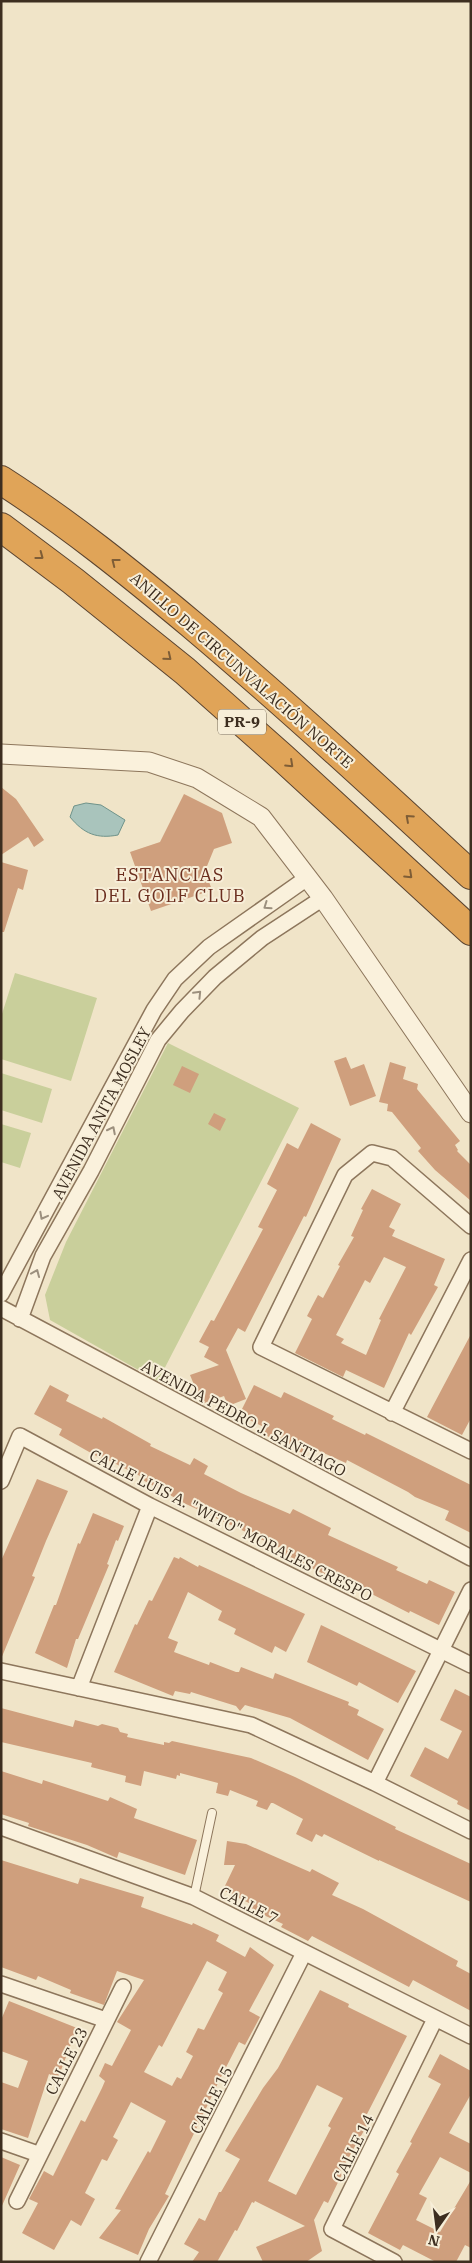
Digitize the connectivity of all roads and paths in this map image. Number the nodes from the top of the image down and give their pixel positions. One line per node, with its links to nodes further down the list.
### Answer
1 (1, 480): 4 (highway, ANILLO DE CIRCUNVALACIÓN NORTE / PR-9, one-way to 1)
2 (1, 527): 7 (highway, PR-9, one-way to 7)
3 (1, 754): 5 (street)
4 (471, 875)
5 (307, 878): 6 (street); 11 (street, AVENIDA ANITA MOSLEY, one-way to 11)
6 (323, 898): 8 (street); 13 (street, AVENIDA ANITA MOSLEY, one-way to 6)
7 (471, 931)
8 (471, 1113)
9 (471, 1226): 14 (street)
10 (471, 1260): 14 (street)
11 (1, 1294)
12 (1, 1308): 13 (street, AVENIDA PEDRO J. SANTIAGO)
13 (20, 1319): 18 (street, AVENIDA PEDRO J. SANTIAGO)
14 (392, 1413): 15 (street)
15 (471, 1451)
16 (1, 1482): 17 (street, CALLE LUIS A. "WITO" MORALES CRESPO)
17 (150, 1506): 20 (street, CALLE LUIS A. "WITO" MORALES CRESPO); 23 (street)
18 (471, 1558)
19 (471, 1590): 20 (street)
20 (441, 1650): 21 (street, CALLE LUIS A. "WITO" MORALES CRESPO); 24 (street)
21 (471, 1664)
22 (1, 1671): 23 (street)
23 (79, 1688): 24 (street)
24 (375, 1783): 27 (street)
25 (212, 1812): 28 (lane)
26 (1, 1827): 28 (street, CALLE 7)
27 (471, 1831)
28 (194, 1897): 29 (street, CALLE 7)
29 (304, 1953): 32 (street, CALLE 7); 38 (street, CALLE 15)
30 (1, 1984): 33 (street, CALLE 23)
31 (124, 1987): 33 (street)
32 (436, 2019): 34 (street, CALLE 7); 39 (street, CALLE 14)
33 (106, 2020): 36 (street, CALLE 23)
34 (471, 2036)
35 (1, 2141): 36 (street)
36 (38, 2154): 37 (street, CALLE 23)
37 (17, 2201)
38 (148, 2262)
39 (394, 2262)

